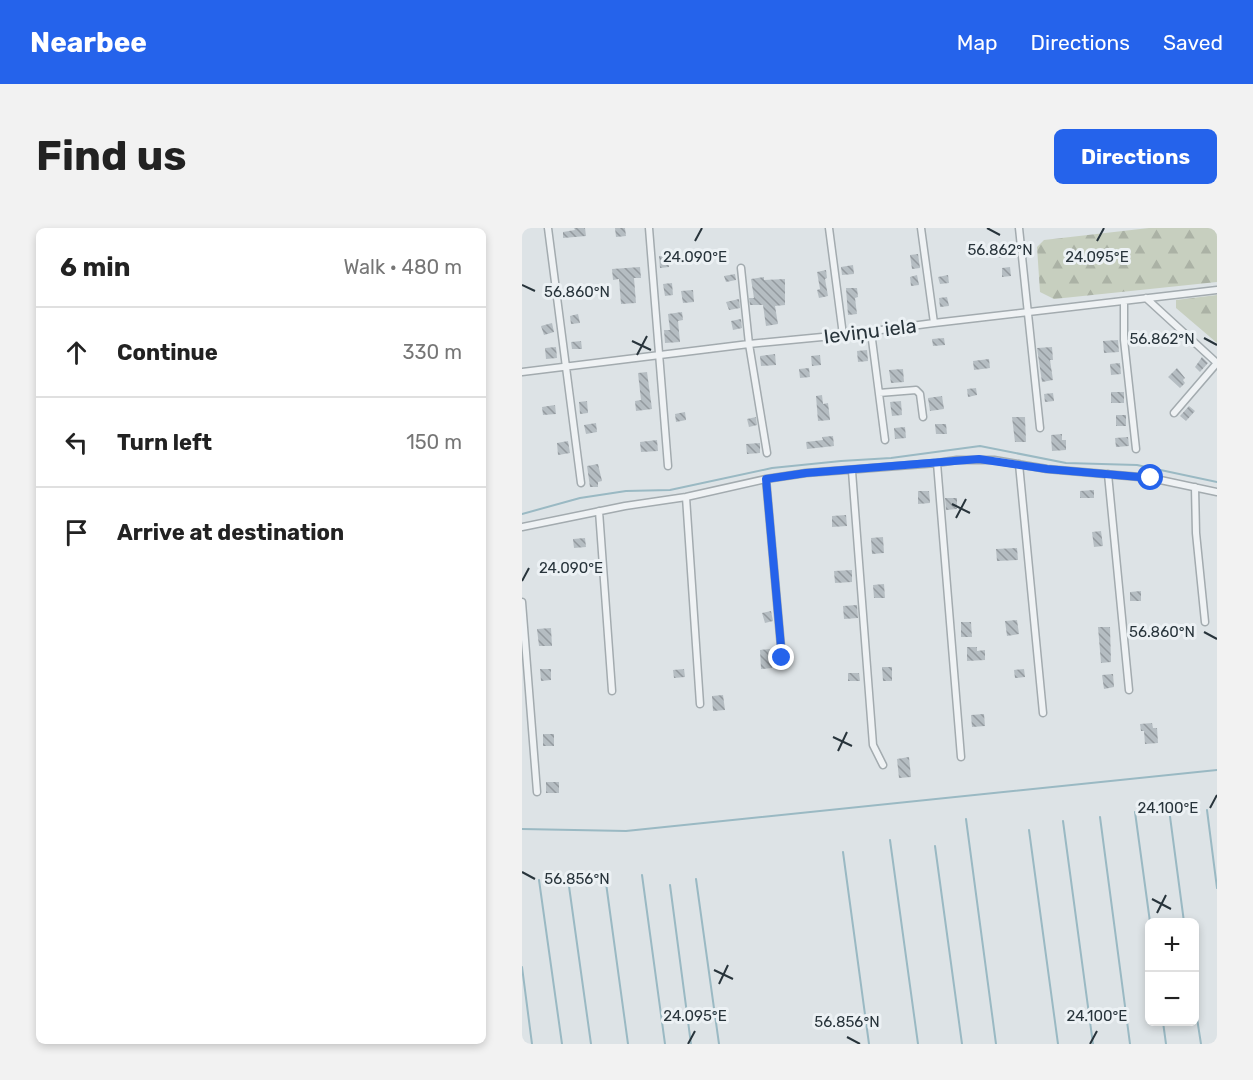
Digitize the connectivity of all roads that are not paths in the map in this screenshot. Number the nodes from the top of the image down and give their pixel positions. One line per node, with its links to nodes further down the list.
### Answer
1 (548, 228): 17 (street)
2 (649, 228): 15 (street)
3 (829, 228): 13 (street)
4 (921, 228): 11 (street)
5 (1018, 228): 10 (street)
6 (741, 267): 14 (street)
7 (1217, 290): 8 (street, Ieviņu iela)
8 (1146, 298): 9 (street, Ieviņu iela); 16 (street)
9 (1124, 301): 10 (street, Ieviņu iela); 24 (street)
10 (1028, 312): 11 (street, Ieviņu iela); 22 (street)
11 (934, 323): 12 (street, Ieviņu iela)
12 (871, 332): 13 (street, Ieviņu iela); 19 (street)
13 (843, 336): 14 (street, Ieviņu iela)
14 (749, 344): 15 (street, Ieviņu iela); 25 (street)
15 (658, 356): 17 (street, Ieviņu iela); 28 (street)
16 (1217, 363): 20 (street)
17 (566, 366): 18 (street, Ieviņu iela); 32 (street)
18 (522, 372)
19 (879, 393): 21 (street); 23 (street)
20 (1173, 413)
21 (923, 417)
22 (1040, 428)
23 (885, 440)
24 (1136, 450)
25 (767, 453)
26 (938, 463): 27 (street); 29 (street); 45 (street)
27 (1019, 464): 30 (street); 44 (street)
28 (668, 466)
29 (852, 471): 31 (street); 46 (street)
30 (1108, 474): 33 (street); 41 (street)
31 (766, 479): 35 (street); 40 (street)
32 (581, 483)
33 (1195, 487): 34 (street); 39 (street)
34 (1217, 492)
35 (686, 497): 36 (street); 43 (street)
36 (599, 511): 37 (street); 42 (street)
37 (522, 526)
38 (522, 602): 47 (street)
39 (1205, 622)
40 (782, 658)
41 (1129, 690)
42 (612, 691)
43 (700, 704)
44 (1043, 713)
45 (961, 757)
46 (884, 765)
47 (537, 792)

